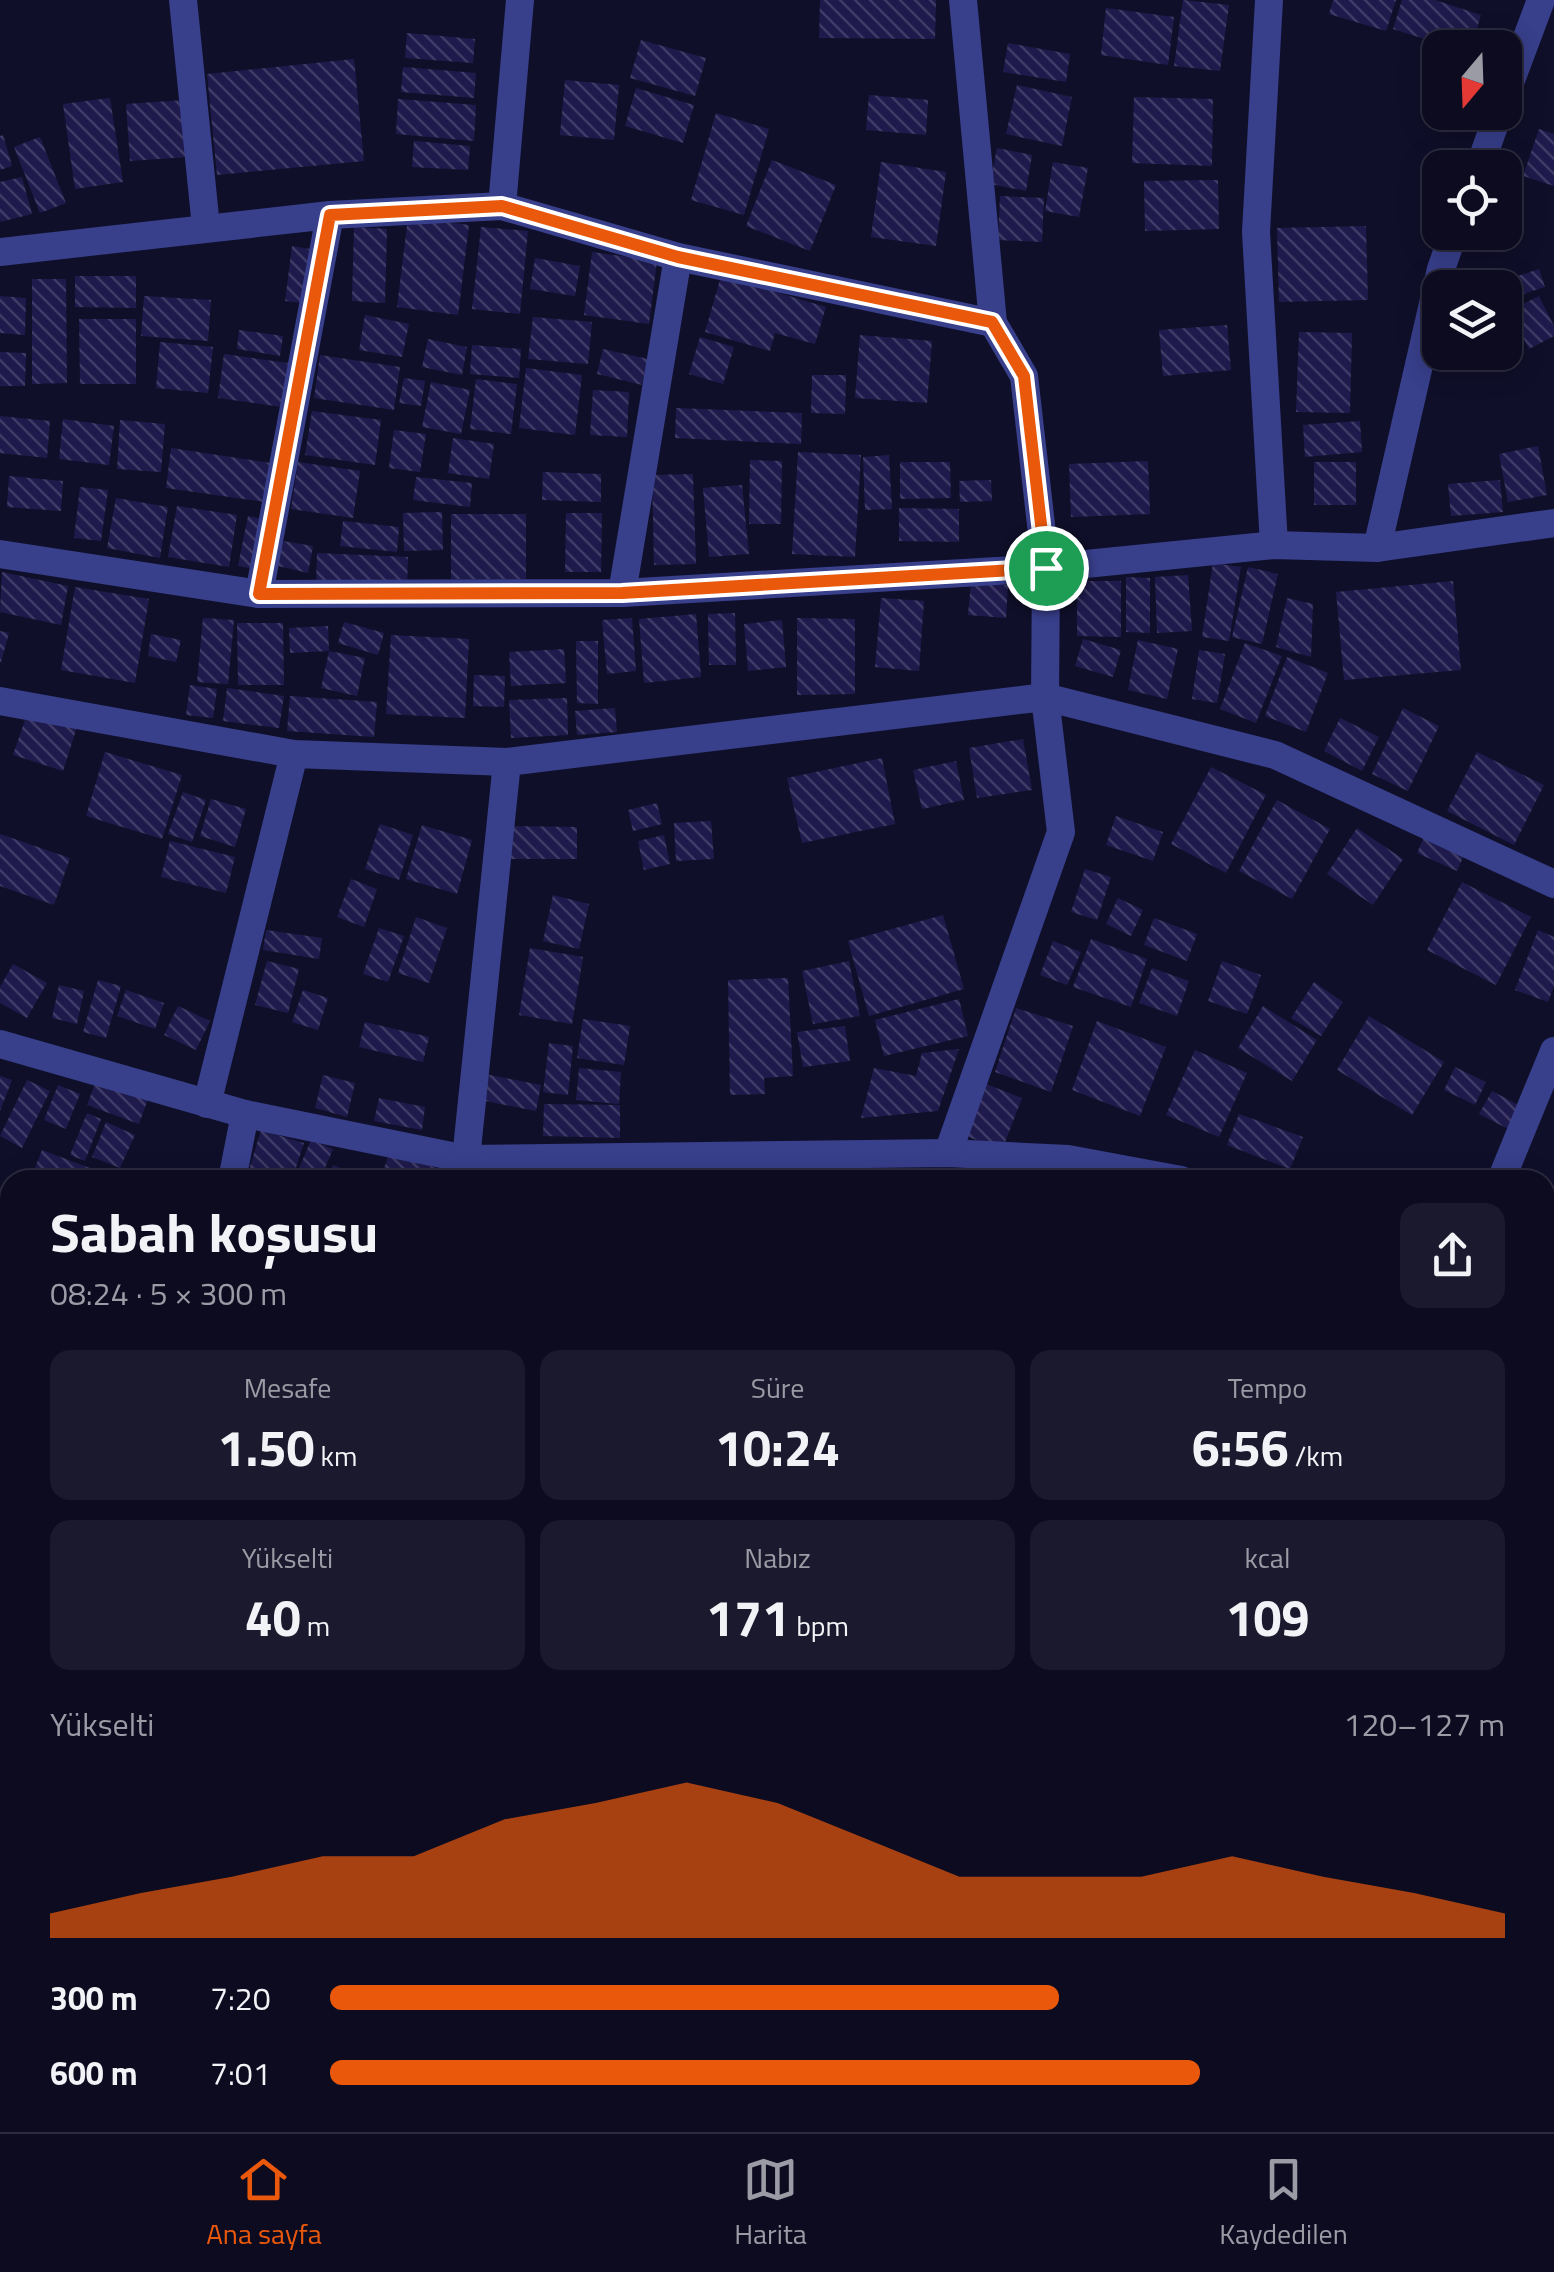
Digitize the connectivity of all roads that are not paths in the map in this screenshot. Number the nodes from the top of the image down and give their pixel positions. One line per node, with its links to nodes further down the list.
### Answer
1 (183, 0): 9 (street)
2 (520, 0): 7 (street)
3 (963, 0): 13 (street)
4 (1269, 0): 15 (street)
5 (1541, 0): 6 (street)
6 (1522, 51)
7 (502, 206): 8 (street); 12 (street)
8 (330, 215): 9 (street); 20 (street)
9 (206, 227): 11 (street)
10 (1448, 250): 16 (street)
11 (0, 252)
12 (678, 257): 13 (street); 19 (street)
13 (992, 322): 18 (street)
14 (1554, 523): 16 (street)
15 (1274, 545): 16 (street); 18 (street)
16 (1377, 548)
17 (0, 554): 20 (street)
18 (1046, 568): 19 (street); 21 (street)
19 (622, 593): 20 (street)
20 (259, 594)
21 (1045, 697): 24 (street); 25 (street); 30 (street)
22 (0, 701): 23 (street)
23 (294, 754): 24 (street); 28 (street)
24 (506, 762): 31 (street)
25 (1554, 884)
26 (0, 1044): 28 (street)
27 (1554, 1051): 34 (street)
28 (207, 1104): 29 (street)
29 (246, 1114): 31 (street); 32 (street)
30 (948, 1153): 31 (street); 33 (street)
31 (466, 1158)
32 (234, 1170)
33 (1066, 1170)
34 (1505, 1170)

